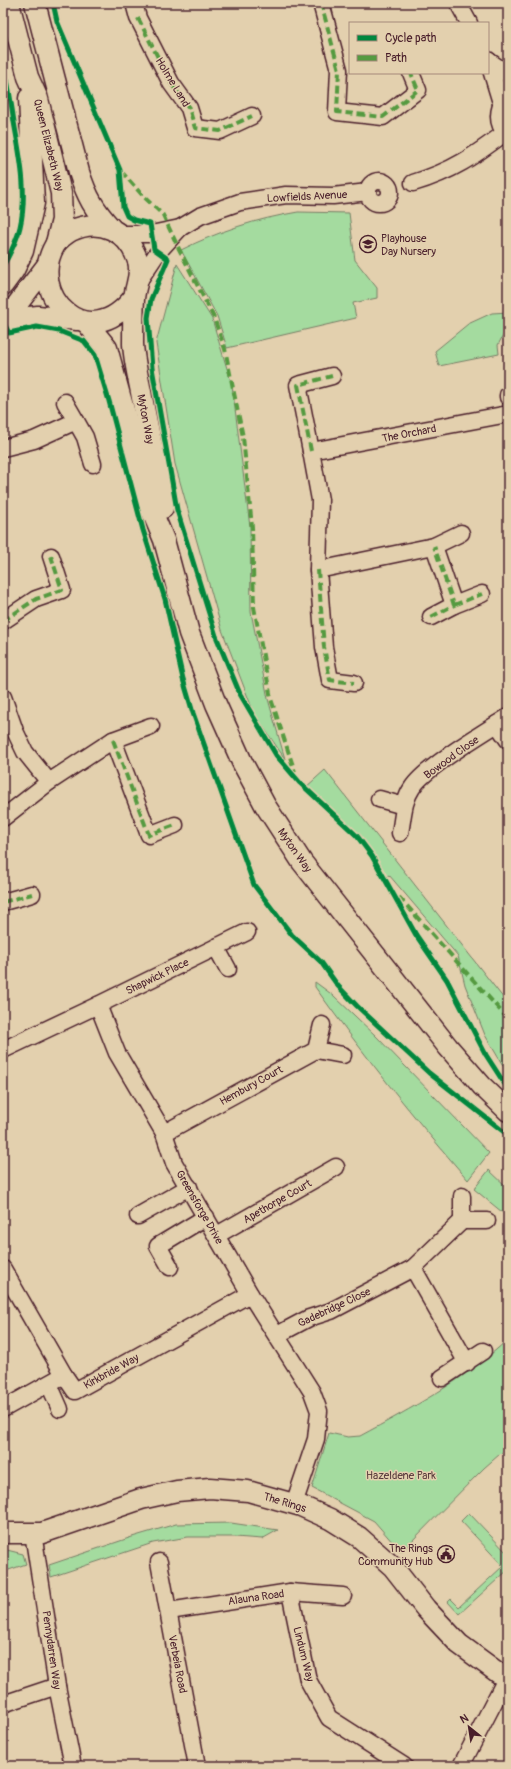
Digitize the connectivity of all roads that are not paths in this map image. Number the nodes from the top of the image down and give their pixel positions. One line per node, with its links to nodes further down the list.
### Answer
1 (9, 3): 11 (street, Queen Elizabeth Way)
2 (35, 3): 18 (street, Queen Elizabeth Way)
3 (134, 3): 13 (street, Holme Land)
4 (321, 3): 9 (street)
5 (458, 3): 6 (street)
6 (468, 22)
7 (489, 61): 10 (street)
8 (489, 62): 12 (street)
9 (411, 74)
10 (508, 74)
11 (28, 76): 19 (street, Queen Elizabeth Way); 21 (street)
12 (505, 101): 14 (street)
13 (252, 116)
14 (507, 133): 15 (street)
15 (413, 183)
16 (368, 192): 17 (street, Lowfields Avenue)
17 (180, 228): 18 (street, Lowfields Avenue); 22 (street, Lowfields Avenue)
18 (116, 231): 19 (street); 22 (street)
19 (56, 243): 20 (street)
20 (48, 264): 23 (street); 24 (street)
21 (3, 285)
22 (137, 288): 24 (street); 33 (street, Myton Way)
23 (4, 320): 24 (street)
24 (82, 321): 33 (street, Myton Way)
25 (332, 376): 30 (street)
26 (65, 402): 28 (street)
27 (508, 414): 30 (street, The Orchard)
28 (76, 421): 29 (street); 31 (street)
29 (3, 448)
30 (310, 452): 36 (street)
31 (93, 464)
32 (461, 533): 34 (street)
33 (164, 540): 63 (street, Myton Way)
34 (434, 546): 36 (street); 38 (street)
35 (51, 556): 40 (street)
36 (318, 570): 41 (street)
37 (482, 594): 38 (street)
38 (454, 605): 39 (street)
39 (431, 617)
40 (3, 621)
41 (354, 683)
42 (3, 697): 47 (street)
43 (503, 720): 46 (street); 49 (street, Bowood Close)
44 (151, 726): 45 (street)
45 (113, 740): 47 (street); 51 (street)
46 (508, 740)
47 (49, 782): 50 (street)
48 (379, 799): 49 (street)
49 (404, 806): 52 (street, Bowood Close)
50 (3, 818)
51 (175, 825)
52 (400, 832)
53 (32, 894): 54 (street)
54 (3, 902)
55 (247, 932): 56 (street, Shapwick Place)
56 (216, 947): 57 (street); 58 (street, Shapwick Place)
57 (228, 969)
58 (98, 1005): 60 (street); 64 (street, Greensforge Drive)
59 (322, 1025): 61 (street)
60 (3, 1050)
61 (316, 1050): 62 (street); 64 (street, Hembury Court)
62 (343, 1055)
63 (508, 1111)
64 (164, 1133): 66 (street, Greensforge Drive)
65 (336, 1167): 72 (street, Apethorpe Court)
66 (189, 1187): 68 (street); 69 (street, Greensforge Drive)
67 (462, 1196): 70 (street)
68 (138, 1216)
69 (206, 1217): 72 (street, Greensforge Drive); 73 (street)
70 (462, 1221): 71 (street); 74 (street, Gadebridge Close)
71 (487, 1221)
72 (217, 1235): 76 (street, Greensforge Drive)
73 (170, 1267)
74 (413, 1268): 77 (street, Gadebridge Close); 79 (street)
75 (3, 1269): 80 (street, Kirkbride Way)
76 (250, 1294): 77 (street, Greensforge Drive); 80 (street, Kirkbride Way)
77 (277, 1335): 85 (street, Greensforge Drive)
78 (483, 1351): 79 (street)
79 (466, 1362): 81 (street)
80 (64, 1375): 82 (street)
81 (442, 1378)
82 (49, 1384): 83 (street); 84 (street)
83 (60, 1409)
84 (3, 1410)
85 (294, 1504): 87 (street, The Rings); 92 (street, The Rings)
86 (3, 1533): 87 (street, The Rings)
87 (33, 1533): 93 (street, Pennydarren Way)
88 (159, 1562): 91 (street, Verbeia Road)
89 (290, 1592): 90 (street, Alauna Road); 91 (street, Alauna Road); 97 (street, Lindum Way)
90 (343, 1596)
91 (169, 1611): 96 (street, Verbeia Road)
92 (507, 1680): 98 (street)
93 (57, 1686): 94 (street); 95 (street, Pennydarren Way)
94 (3, 1704)
95 (73, 1766)
96 (198, 1766)
97 (404, 1766)
98 (461, 1766)

